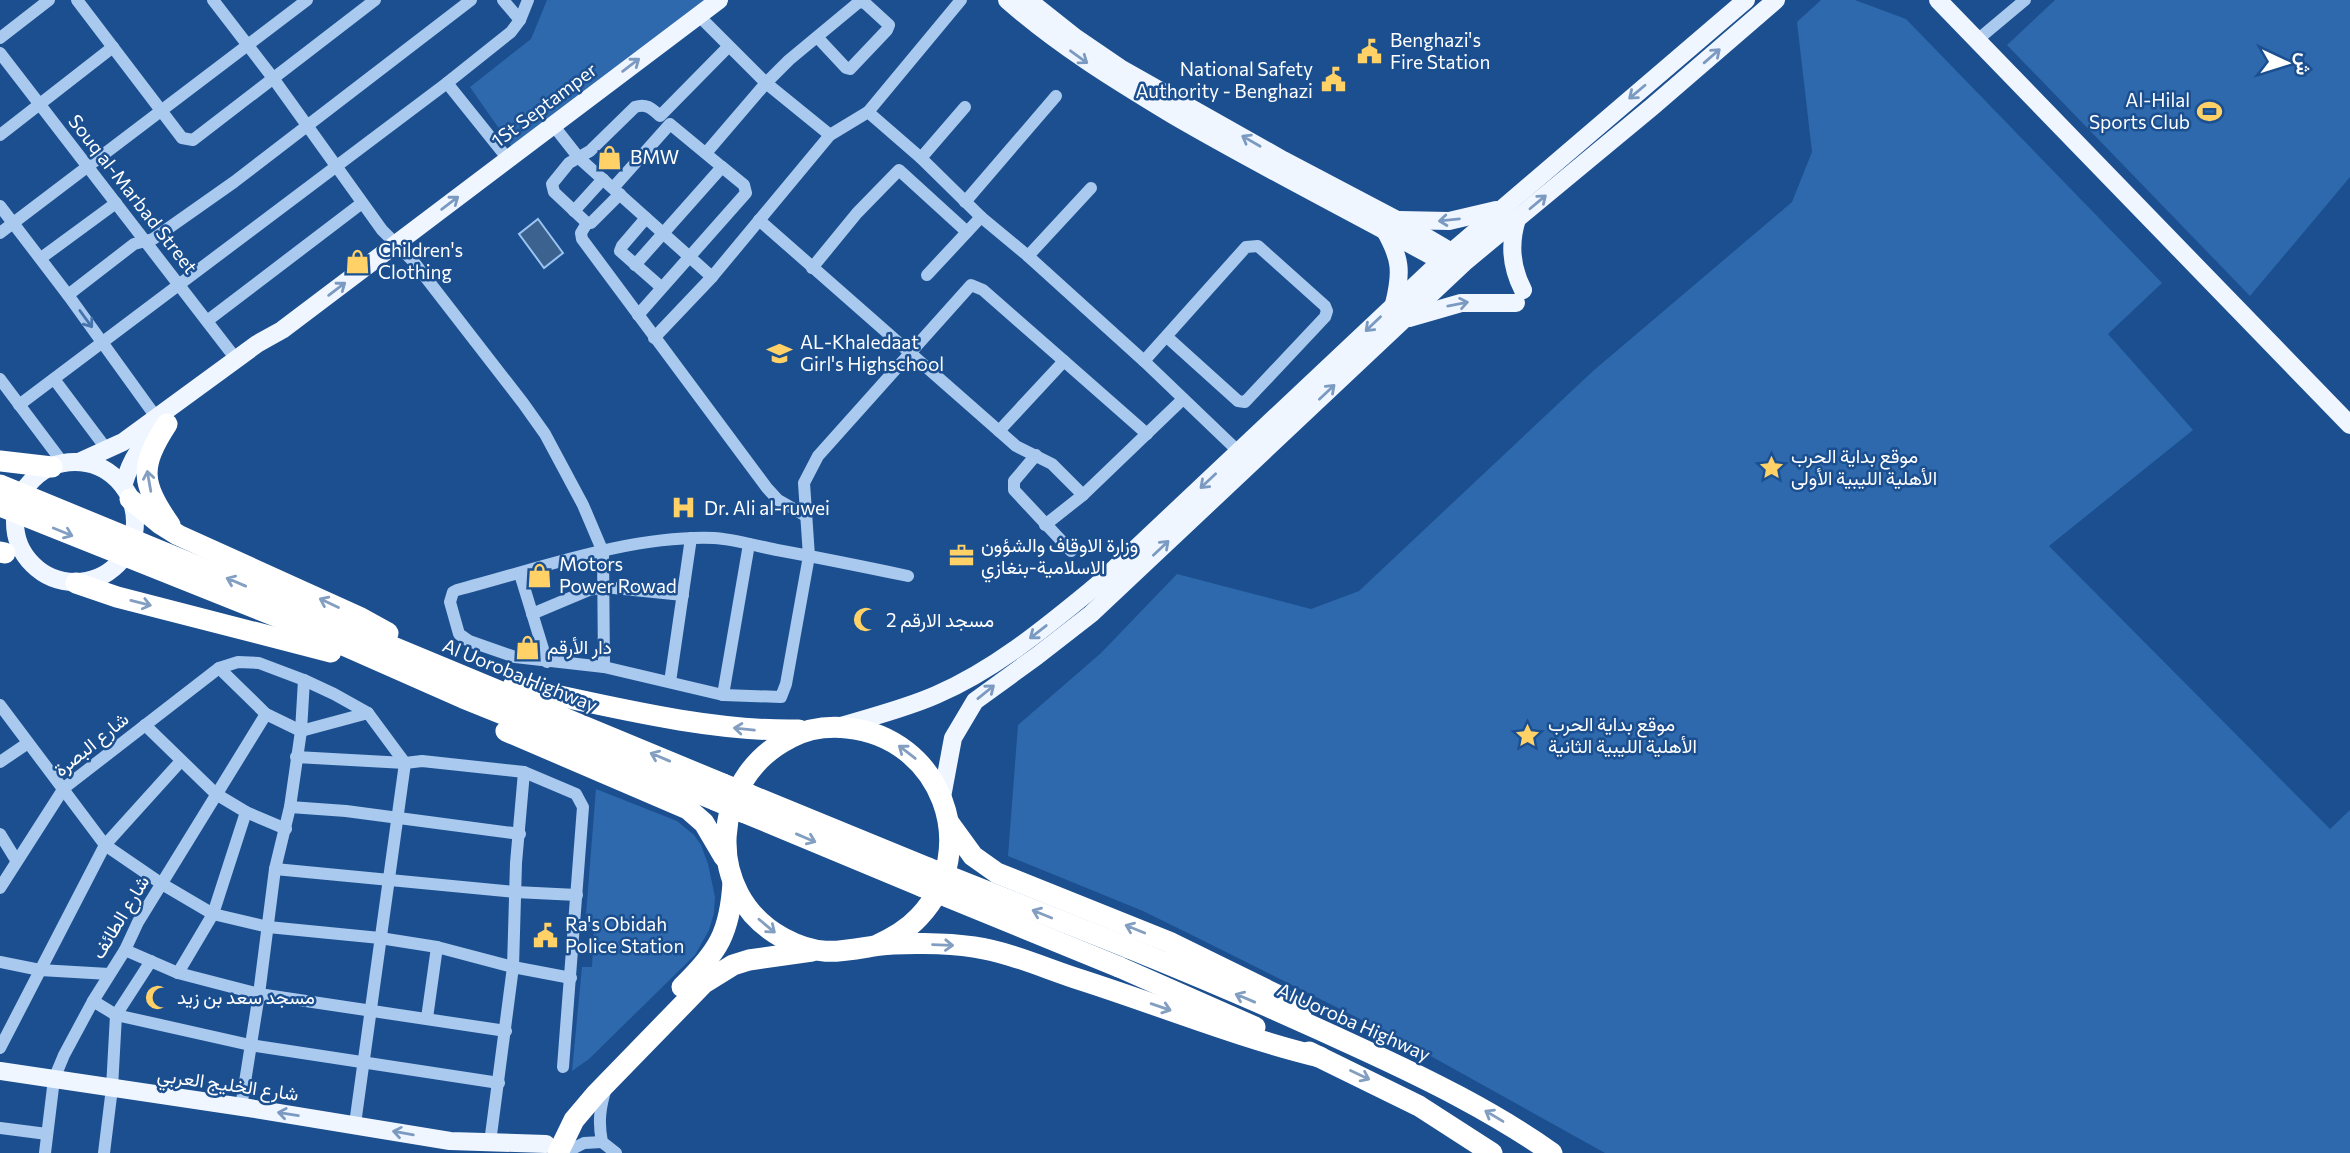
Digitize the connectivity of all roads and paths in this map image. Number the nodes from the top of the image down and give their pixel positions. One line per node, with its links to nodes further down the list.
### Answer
1 (50, 0): 19 (street)
2 (77, 0): 23 (street)
3 (213, 0): 22 (street)
4 (307, 0): 22 (street)
5 (375, 0): 26 (street)
6 (471, 0): 35 (street)
7 (503, 0): 18 (street)
8 (528, 0): 18 (street)
9 (719, 0): 17 (main road, 1St Septamper)
10 (961, 0): 33 (street)
11 (1007, 0): 61 (main road, one-way to 61)
12 (1028, 0): 61 (main road, one-way to 12)
13 (1745, 0): 53 (main road, one-way to 53)
14 (1776, 0): 57 (main road, one-way to 14)
15 (1938, 0): 21 (main road)
16 (2025, 0): 21 (street)
17 (698, 15): 24 (street); 36 (main road, 1St Septamper, one-way to 17)
18 (520, 20): 28 (street)
19 (0, 38)
20 (818, 38): 20 (street); 27 (street)
21 (1976, 41): 95 (main road)
22 (248, 45): 26 (street); 32 (street)
23 (113, 47): 30 (street); 32 (street)
24 (728, 47): 27 (street); 34 (street)
25 (0, 53): 30 (street, Souq al-Marbad Street)
26 (273, 78): 32 (street); 35 (street)
27 (766, 82): 38 (street); 39 (street)
28 (447, 83): 42 (street); 44 (street)
29 (1056, 96): 49 (street)
30 (40, 104): 37 (street); 43 (street, Souq al-Marbad Street)
31 (965, 107): 41 (street)
32 (161, 111): 43 (street)
33 (868, 112): 38 (street); 41 (street)
34 (665, 120): 39 (street); 40 (street); 48 (street)
35 (306, 125): 44 (street); 65 (street)
36 (553, 125): 40 (street); 42 (main road, 1St Septamper)
37 (0, 135)
38 (830, 135): 58 (street)
39 (706, 153): 45 (street)
40 (579, 158): 46 (street); 54 (street)
41 (921, 158): 49 (street)
42 (508, 159): 66 (main road, 1St Septamper, one-way to 42)
43 (87, 165): 50 (street, Souq al-Marbad Street); 59 (street)
44 (335, 166): 51 (street); 75 (street)
45 (722, 167): 64 (street); 67 (street)
46 (603, 179): 48 (street); 54 (street)
47 (1091, 188): 68 (street)
48 (617, 191): 56 (street); 60 (street)
49 (965, 202): 55 (street)
50 (116, 203): 65 (street, Souq al-Marbad Street); 69 (street)
51 (362, 203): 66 (street); 81 (street)
52 (0, 206): 59 (street)
53 (1499, 209): 61 (main road, one-way to 61); 70 (main road)
54 (574, 211): 60 (street)
55 (981, 217): 62 (street); 68 (street)
56 (646, 218): 64 (street); 71 (street)
57 (1517, 219): 70 (main road); 80 (main road, one-way to 57)
58 (758, 220): 72 (street); 74 (street)
59 (14, 223): 63 (street); 69 (street)
60 (587, 223): 79 (street)
61 (1391, 225): 70 (main road); 78 (main road)
62 (967, 232): 72 (street); 73 (street)
63 (0, 233)
64 (663, 233): 67 (street); 71 (street)
65 (146, 242): 75 (street, Souq al-Marbad Street); 77 (street)
66 (396, 244): 82 (main road, 1St Septamper, one-way to 66); 113 (street)
67 (689, 255): 74 (street); 76 (street)
68 (1028, 256): 89 (street)
69 (41, 258): 77 (street)
70 (1454, 261): 78 (main road); 80 (main road)
71 (635, 265): 76 (street)
72 (812, 268): 86 (street)
73 (927, 275)
74 (712, 277): 84 (street)
75 (179, 285): 81 (street, Souq al-Marbad Street); 85 (street)
76 (661, 287): 79 (street)
77 (68, 295): 85 (street, one-way to 85)
78 (1394, 304): 99 (main road, one-way to 99)
79 (638, 315): 84 (street)
80 (1403, 320): 148 (main road, one-way to 80)
81 (207, 321): 87 (street, Souq al-Marbad Street)
82 (282, 330): 87 (main road); 94 (main road)
83 (1167, 337): 83 (street); 89 (street)
84 (654, 338): 107 (street)
85 (103, 342): 91 (street); 94 (street)
86 (909, 354): 88 (street); 96 (street); 107 (street)
87 (236, 359): 94 (main road)
88 (1064, 361): 96 (street); 97 (street)
89 (1144, 361): 92 (street)
90 (0, 379): 93 (street)
91 (54, 379): 93 (street); 98 (street)
92 (1183, 399): 97 (street); 99 (street)
93 (19, 405): 102 (street)
94 (162, 421): 98 (main road); 104 (main road); 109 (highway, one-way to 94)
95 (2350, 425)
96 (999, 431): 100 (street)
97 (1147, 434): 105 (street)
98 (108, 451): 102 (main road)
99 (1240, 452): 136 (main road, one-way to 136)
100 (1036, 455): 105 (street); 108 (street)
101 (0, 461): 102 (highway)
102 (65, 464): 104 (main road); 114 (main road)
103 (0, 485): 122 (highway, one-way to 103, bridge)
104 (126, 492): 109 (highway); 118 (main road)
105 (1083, 495): 108 (street)
106 (0, 506): 122 (highway, one-way to 122, bridge)
107 (806, 516): 115 (street)
108 (1045, 525): 112 (street)
109 (178, 535): 126 (highway, one-way to 109)
110 (691, 538): 111 (street); 113 (street); 120 (street)
111 (749, 544): 115 (street); 130 (street)
112 (1071, 551)
113 (603, 552): 116 (street); 119 (street)
114 (7, 554): 118 (main road)
115 (809, 556): 117 (street); 130 (street)
116 (520, 574): 121 (street); 123 (street)
117 (908, 576)
118 (76, 583): 126 (highway, one-way to 126)
119 (604, 587): 120 (street); 121 (street); 124 (street)
120 (683, 596): 129 (street)
121 (532, 614): 123 (street)
122 (296, 616): 126 (highway, Al Uoroba Highway)
123 (547, 662): 124 (street)
124 (604, 667): 129 (street)
125 (219, 668): 128 (street, شارع البصرة); 134 (street); 135 (street, شارع البصرة)
126 (424, 670): 127 (highway, Al Uoroba Highway); 131 (highway, Al Uoroba Highway)
127 (466, 676): 137 (highway, one-way to 127); 146 (highway, Al Uoroba Highway, one-way to 127)
128 (304, 680): 133 (street); 138 (street)
129 (670, 682): 130 (street)
130 (723, 695)
131 (463, 698): 146 (highway, Al Uoroba Highway); 159 (highway)
132 (0, 705): 139 (street)
133 (368, 713): 138 (street); 143 (street)
134 (266, 714): 138 (street); 147 (street, شارع الطائف)
135 (145, 725): 142 (street); 145 (street, شارع البصرة)
136 (838, 727): 137 (highway); 148 (highway, one-way to 136)
137 (812, 730): 159 (highway)
138 (301, 731): 140 (street)
139 (28, 743): 141 (street); 145 (street)
140 (296, 757): 143 (street); 149 (street)
141 (0, 762)
142 (180, 762): 147 (street); 156 (street)
143 (405, 764): 144 (street); 151 (street)
144 (524, 772): 155 (street); 164 (street)
145 (64, 788): 156 (street); 157 (street, شارع البصرة)
146 (719, 792): 172 (highway, bridge)
147 (216, 794): 150 (street); 161 (street, شارع الطائف)
148 (942, 797): 152 (highway)
149 (290, 807): 151 (street); 153 (street)
150 (246, 812): 153 (street); 165 (street)
151 (398, 818): 155 (street); 160 (street)
152 (948, 823): 168 (highway); 186 (highway, one-way to 152)
153 (286, 829): 158 (street)
154 (0, 834): 157 (street)
155 (520, 834): 163 (street)
156 (105, 845): 161 (street); 176 (street)
157 (16, 860): 162 (street, شارع البصرة)
158 (275, 869): 160 (street); 166 (street)
159 (731, 872): 171 (highway, one-way to 171); 204 (highway)
160 (389, 879): 163 (street); 167 (street)
161 (162, 884): 165 (street); 170 (street, شارع الطائف)
162 (0, 888)
163 (515, 892): 164 (street); 175 (street)
164 (577, 895): 179 (street)
165 (213, 914): 166 (street); 177 (street)
166 (268, 928): 167 (street); 180 (street)
167 (380, 938): 169 (street); 182 (street)
168 (875, 946): 171 (highway); 189 (highway, one-way to 189)
169 (437, 947): 175 (street); 184 (street)
170 (125, 950): 173 (street); 178 (street, شارع الطائف)
171 (818, 951): 194 (highway)
172 (1124, 958): 186 (highway, Al Uoroba Highway, one-way to 172); 189 (highway)
173 (151, 961): 177 (street); 183 (street)
174 (0, 962): 176 (street)
175 (513, 967): 179 (street); 185 (street)
176 (40, 970): 178 (street); 188 (street)
177 (178, 973): 180 (street)
178 (108, 974): 181 (street, شارع الطائف)
179 (571, 978): 191 (street)
180 (259, 994): 182 (street); 187 (street)
181 (93, 1001): 183 (street); 193 (street, شارع الطائف)
182 (372, 1010): 184 (street); 190 (street)
183 (116, 1015): 187 (street); 196 (street)
184 (427, 1018): 185 (street)
185 (506, 1031): 195 (street)
186 (1324, 1031): 210 (highway, Al Uoroba Highway, one-way to 186)
187 (250, 1045): 190 (street); 197 (street)
188 (0, 1048)
189 (1320, 1057): 209 (highway, one-way to 209)
190 (363, 1064): 195 (street); 198 (street)
191 (563, 1067)
192 (0, 1071): 193 (main road, شارع الخليج العربي)
193 (54, 1079): 196 (main road, شارع الخليج العربي); 200 (street, شارع الطائف)
194 (609, 1079): 203 (street); 204 (highway)
195 (499, 1083): 201 (street)
196 (112, 1088): 197 (main road, شارع الخليج العربي); 206 (street)
197 (241, 1107): 198 (main road, شارع الخليج العربي, one-way to 197)
198 (355, 1125): 202 (main road, شارع الخليج العربي, one-way to 198)
199 (0, 1128): 200 (street)
200 (47, 1134): 205 (street, شارع الطائف)
201 (491, 1135)
202 (450, 1141): 204 (main road, شارع الخليج العربي); 207 (main road, شارع الخليج العربي)
203 (602, 1142): 204 (street); 208 (street)
204 (553, 1151)
205 (45, 1153)
206 (104, 1153)
207 (472, 1153)
208 (616, 1153)
209 (1492, 1153)
210 (1552, 1153)

